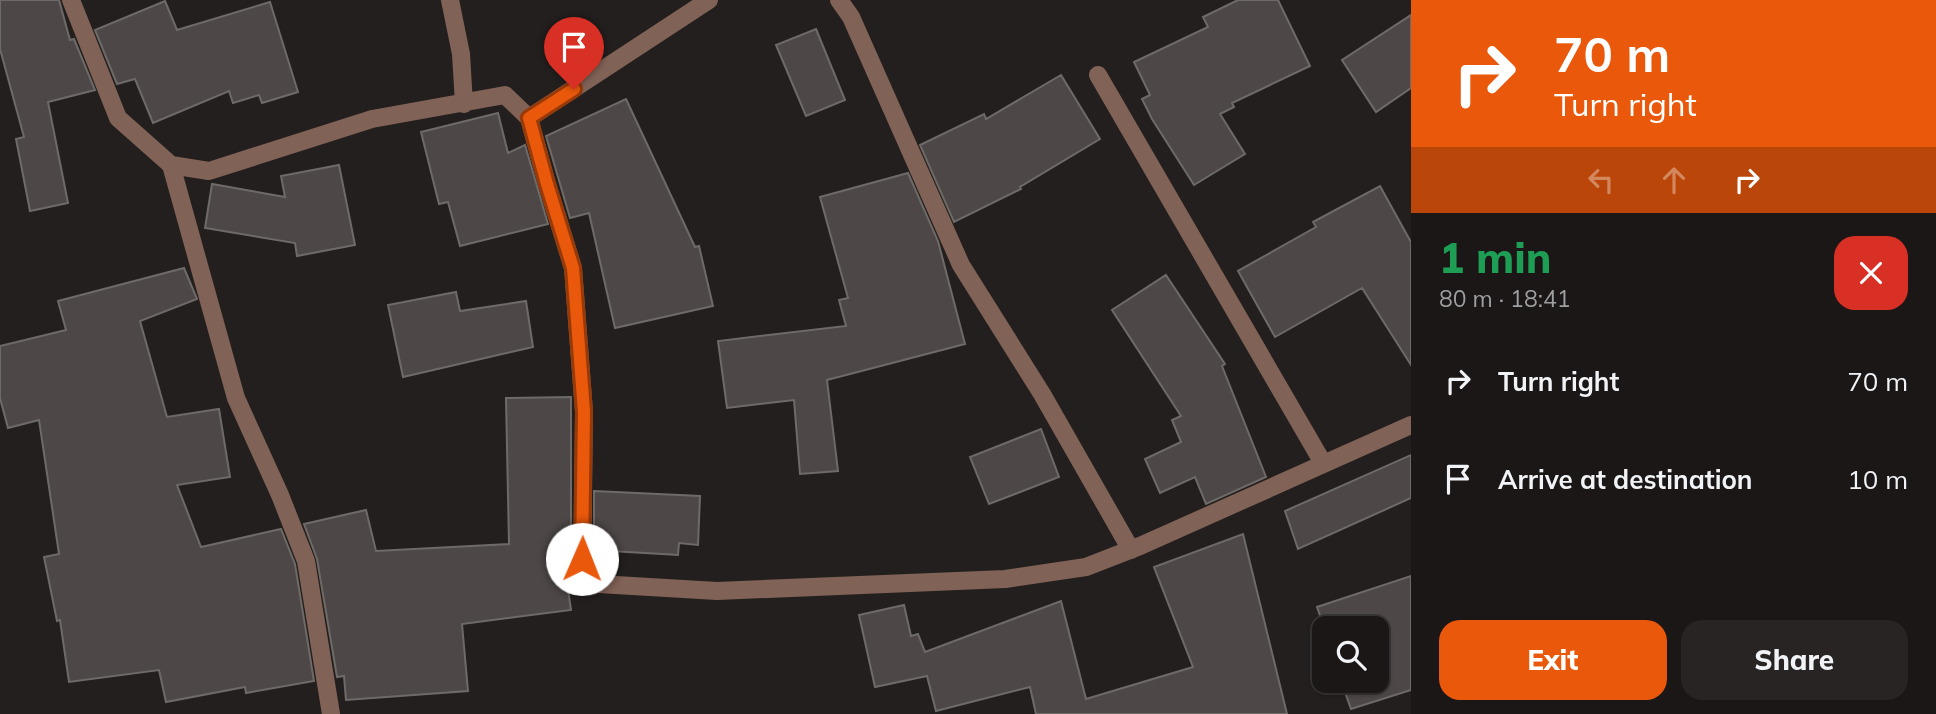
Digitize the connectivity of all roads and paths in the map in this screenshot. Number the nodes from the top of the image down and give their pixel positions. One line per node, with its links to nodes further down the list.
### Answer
1 (71, 0): 8 (street)
2 (450, 0): 6 (street)
3 (709, 0): 7 (street)
4 (839, 0): 11 (street)
5 (1098, 75): 10 (street)
6 (464, 104): 7 (street); 8 (street)
7 (529, 118): 11 (street)
8 (171, 165): 12 (street)
9 (1411, 425): 10 (street)
10 (1323, 463): 11 (street)
11 (1131, 550)
12 (331, 714)

